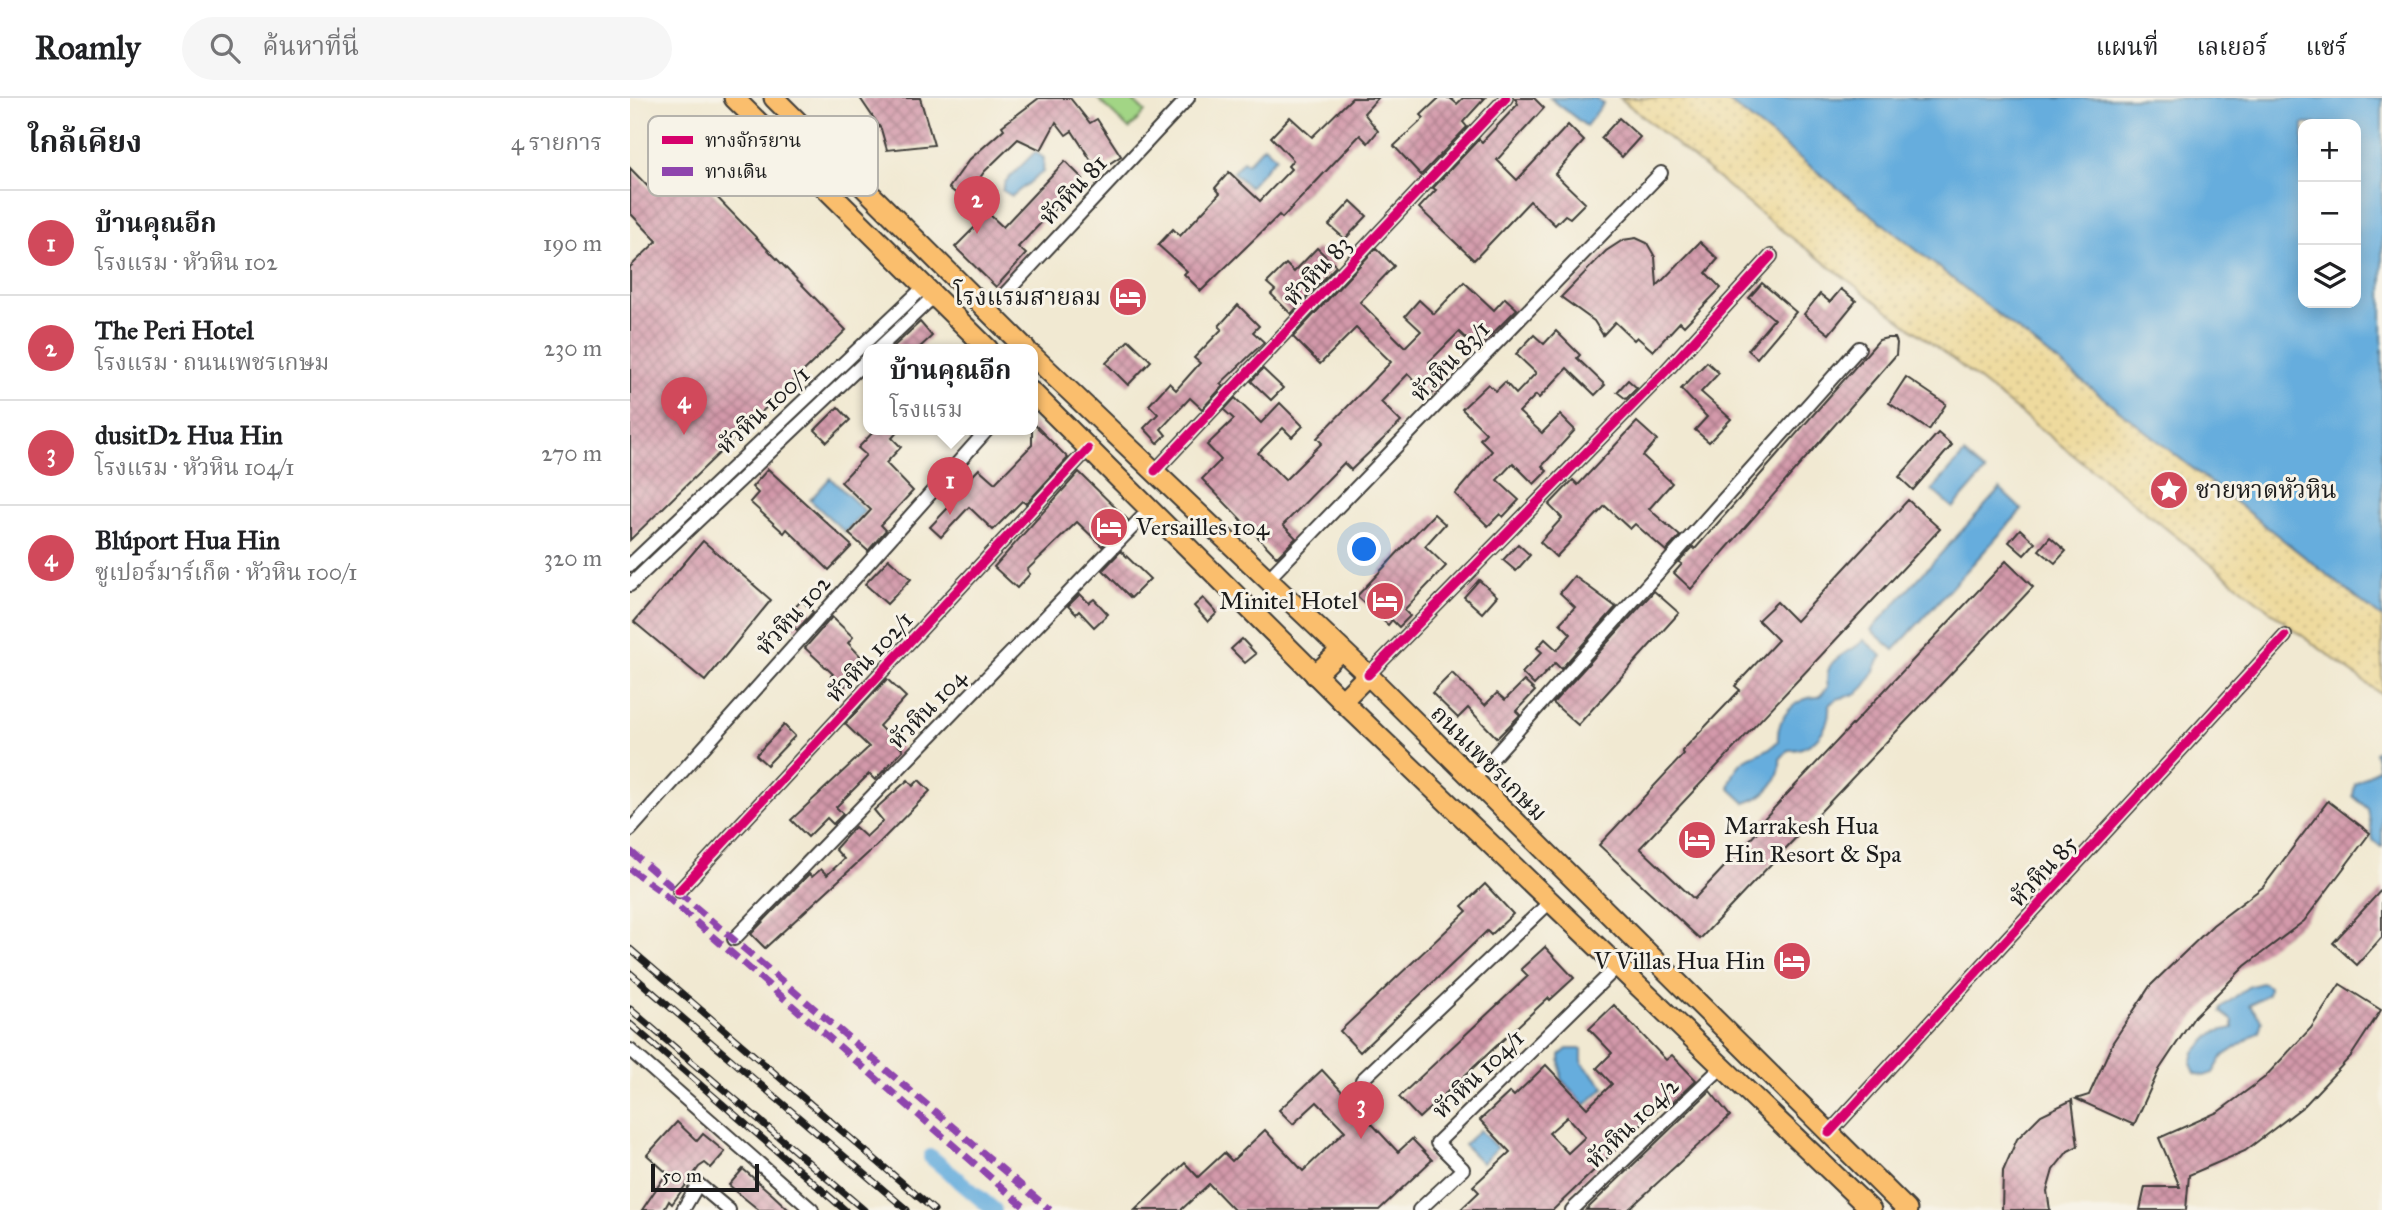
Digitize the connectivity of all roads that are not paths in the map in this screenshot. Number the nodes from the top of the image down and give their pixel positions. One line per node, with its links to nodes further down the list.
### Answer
1 (734, 98): 5 (main road)
2 (774, 98): 6 (main road)
3 (1188, 98): 12 (street, หัวหิน 81)
4 (1506, 98): 24 (street, หัวหิน 83)
5 (752, 116)
6 (792, 116)
7 (1661, 173): 27 (street, หัวหิน 83/1)
8 (834, 196): 11 (main road)
9 (872, 196): 12 (main road)
10 (1771, 256): 32 (street)
11 (930, 291): 13 (street, หัวหิน 100/1); 14 (street); 15 (main road)
12 (988, 312): 16 (main road)
13 (872, 344)
14 (882, 344)
15 (983, 344)
16 (1021, 344)
17 (1859, 348): 34 (street)
18 (863, 352): 26 (street, หัวหิน 100/1)
19 (1038, 361): 24 (main road, ถนนเพชรเกษม)
20 (863, 364): 28 (street, หัวหิน 100/1)
21 (1038, 398): 23 (main road)
22 (983, 435): 35 (street, หัวหิน 102)
23 (1088, 449): 25 (main road); 36 (street, หัวหิน 102/1)
24 (1155, 471): 27 (main road, ถนนเพชรเกษม)
25 (1150, 509): 31 (main road); 38 (street, หัวหิน 104)
26 (630, 565)
27 (1268, 579): 30 (main road, ถนนเพชรเกษม)
28 (630, 585)
29 (2285, 636): 43 (street, หัวหิน 85)
30 (1341, 650): 31 (main road); 32 (main road, ถนนเพชรเกษม)
31 (1315, 675): 33 (main road)
32 (1368, 675): 33 (main road); 34 (main road, ถนนเพชรเกษม)
33 (1342, 701): 37 (main road)
34 (1472, 781): 43 (main road, ถนนเพชรเกษม)
35 (630, 830)
36 (679, 891)
37 (1550, 901): 39 (main road); 42 (street)
38 (734, 939)
39 (1617, 967): 41 (main road); 47 (street, หัวหิน 104/1)
40 (630, 1050): 46 (street)
41 (1722, 1067): 48 (street, หัวหิน 104/2); 49 (main road)
42 (1362, 1080)
43 (1829, 1133): 50 (main road, ถนนเพชรเกษม)
44 (683, 1210): 45 (street)
45 (729, 1210)
46 (812, 1210)
47 (1419, 1210)
48 (1572, 1210)
49 (1871, 1210)
50 (1907, 1210)

